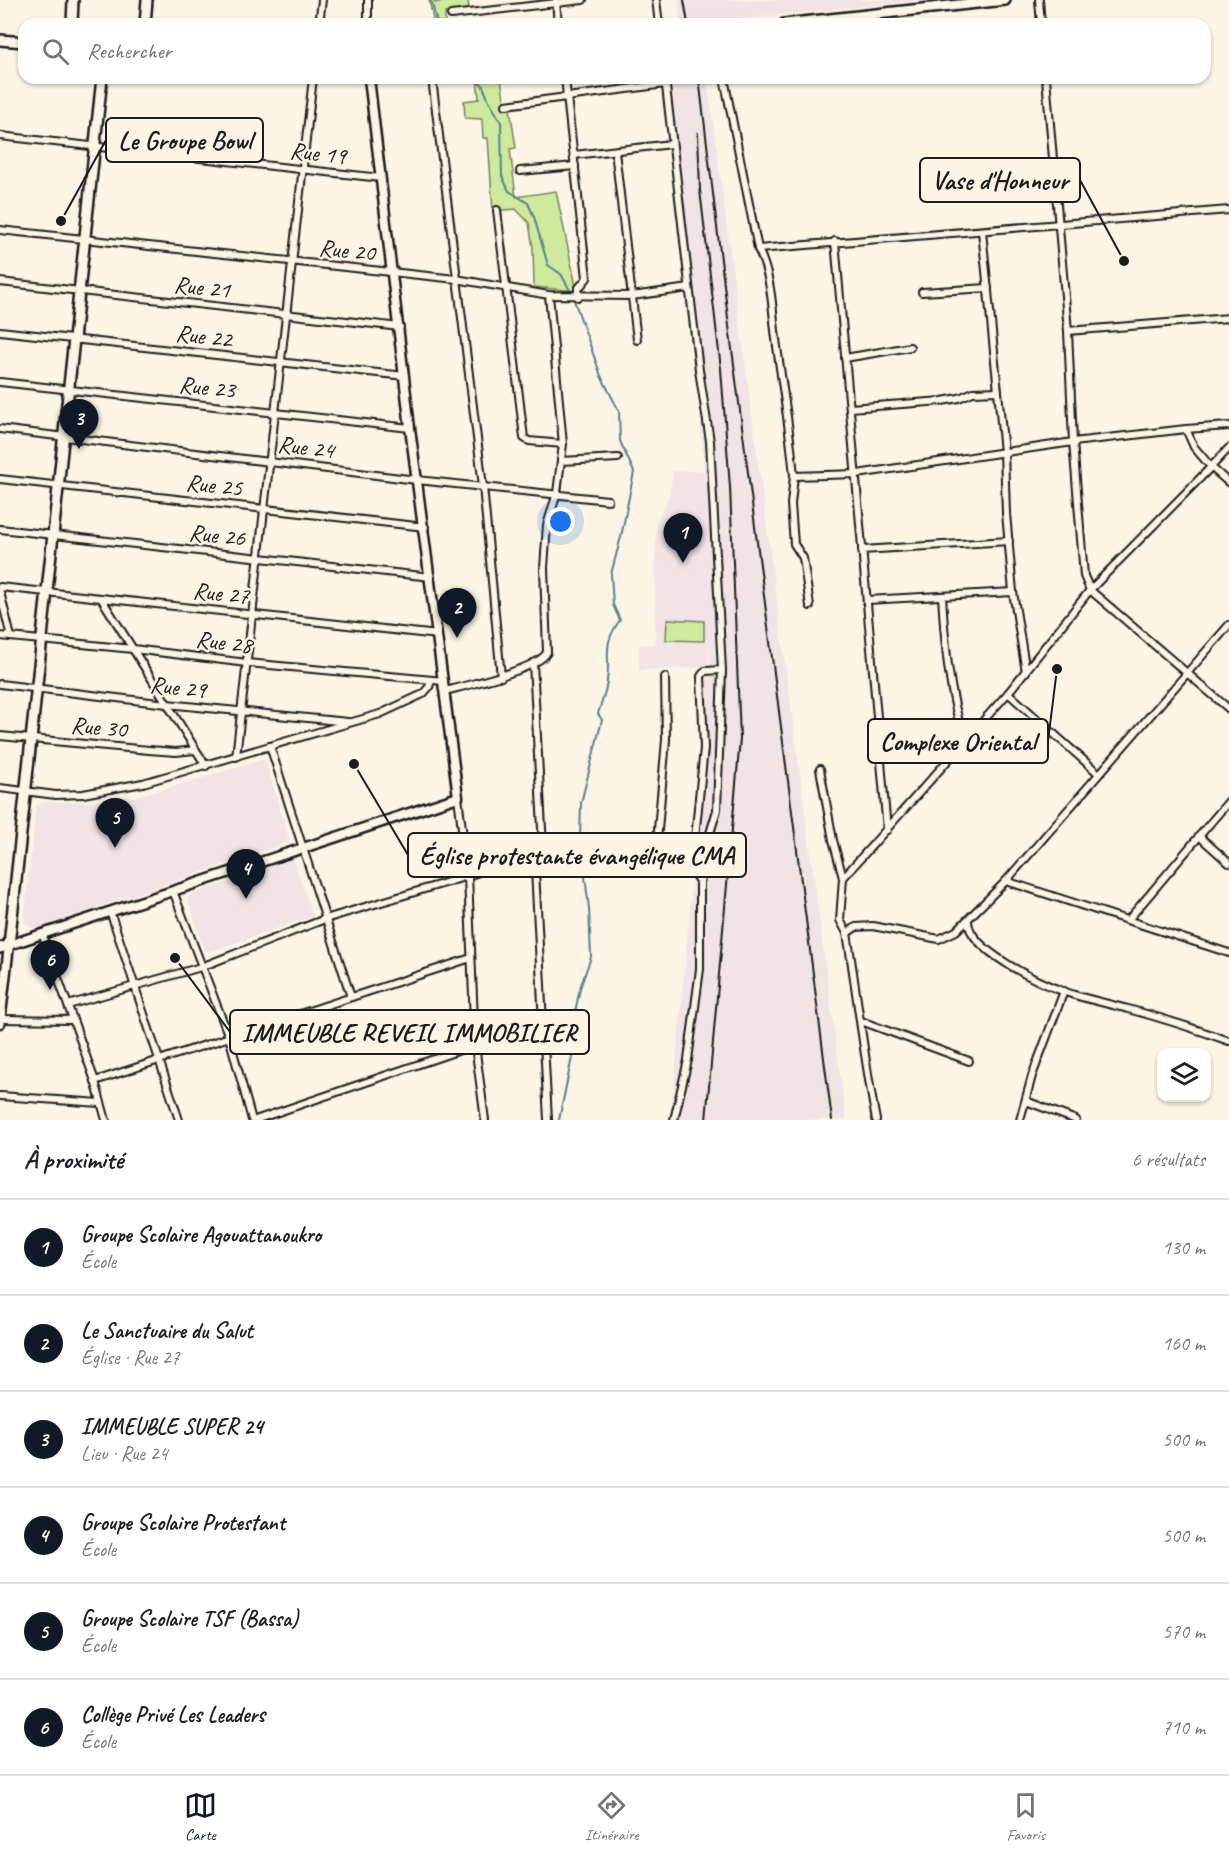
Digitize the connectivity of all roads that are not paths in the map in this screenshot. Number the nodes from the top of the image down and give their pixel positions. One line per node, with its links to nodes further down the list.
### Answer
1 (73, 0): 14 (main road)
2 (147, 0): 15 (main road)
3 (322, 0): 16 (street)
4 (368, 0): 17 (street)
5 (504, 0): 12 (street)
6 (584, 0): 10 (street)
7 (657, 0): 19 (street)
8 (1005, 0): 11 (main road)
9 (1039, 0): 21 (street)
10 (556, 2): 12 (street); 18 (street)
11 (967, 2): 20 (main road)
12 (505, 10): 13 (street)
13 (450, 15)
14 (72, 18)
15 (146, 18)
16 (320, 18)
17 (368, 18)
18 (557, 18)
19 (658, 18)
20 (834, 18)
21 (1040, 18)
22 (0, 40): 23 (main road)
23 (18, 42)
24 (101, 84): 37 (main road)
25 (312, 84): 41 (street)
26 (370, 84): 43 (street)
27 (566, 84): 33 (street)
28 (647, 84): 33 (street)
29 (665, 84): 36 (street)
30 (725, 84): 51 (street)
31 (1046, 84): 46 (street)
32 (433, 87): 54 (street)
33 (567, 97): 34 (street); 39 (street)
34 (506, 105)
35 (0, 136): 37 (street, Rue 19)
36 (672, 144): 38 (street); 56 (street)
37 (95, 146): 41 (street, Rue 19); 49 (main road)
38 (615, 151): 39 (street); 62 (street)
39 (574, 155): 40 (street)
40 (575, 166): 42 (street); 63 (street)
41 (303, 170): 43 (street, Rue 19); 52 (street)
42 (520, 171)
43 (381, 178): 53 (street)
44 (498, 210): 58 (street)
45 (1229, 210): 46 (street)
46 (1058, 224): 48 (street); 67 (street)
47 (0, 230): 49 (street, Rue 20)
48 (982, 231): 50 (street); 57 (street)
49 (85, 239): 52 (street, Rue 20); 59 (main road)
50 (835, 242): 51 (street); 72 (street)
51 (758, 249): 94 (street)
52 (292, 262): 53 (street, Rue 20); 64 (street)
53 (393, 273): 54 (street, Rue 20); 66 (street)
54 (456, 279): 58 (street, Rue 20); 99 (street)
55 (0, 282): 59 (street, Rue 21)
56 (689, 288): 62 (street, Rue 20); 128 (street)
57 (988, 288): 60 (street); 77 (street)
58 (507, 289): 61 (street, Rue 20); 86 (street)
59 (79, 291): 64 (street, Rue 21); 69 (main road)
60 (922, 292)
61 (549, 295): 63 (street, Rue 20); 86 (street)
62 (632, 296): 63 (street, Rue 20); 70 (street)
63 (578, 297)
64 (286, 314): 66 (street, Rue 21); 73 (street)
65 (1229, 318): 67 (street)
66 (400, 327): 74 (street)
67 (1068, 331): 85 (street)
68 (0, 332): 69 (street, Rue 22)
69 (74, 339): 73 (street, Rue 22); 76 (main road)
70 (637, 340)
71 (910, 347): 72 (street)
72 (845, 358): 78 (street)
73 (281, 363): 74 (street, Rue 22); 79 (street)
74 (405, 376): 81 (street)
75 (0, 382): 76 (street, Rue 23)
76 (68, 390): 79 (street, Rue 23); 84 (main road)
77 (998, 391): 78 (street); 88 (street)
78 (850, 408): 93 (street)
79 (275, 413): 81 (street, Rue 23); 90 (street)
80 (1229, 426): 83 (street)
81 (410, 428): 96 (street)
82 (0, 429): 84 (street, Rue 24)
83 (1186, 429): 85 (street); 92 (street)
84 (63, 437): 90 (street, Rue 24); 98 (main road)
85 (1073, 442): 88 (street); 111 (street)
86 (563, 444): 91 (street)
87 (1229, 448): 92 (street)
88 (1004, 452): 93 (street); 106 (street)
89 (618, 458): 91 (street)
90 (270, 460): 96 (street, Rue 24); 102 (street)
91 (561, 460): 100 (street)
92 (1211, 467): 97 (street); 111 (street)
93 (857, 474): 94 (street); 107 (street)
94 (794, 476): 118 (street)
95 (0, 479): 98 (street, Rue 25)
96 (417, 480): 99 (street, Rue 24); 103 (street)
97 (1229, 483)
98 (58, 486): 102 (street, Rue 25); 105 (main road)
99 (483, 486): 100 (street, Rue 24); 131 (street)
100 (556, 493): 101 (street, Rue 24); 127 (street)
101 (608, 500)
102 (264, 509): 103 (street, Rue 25); 108 (street)
103 (424, 527): 109 (street)
104 (0, 529): 105 (street, Rue 26)
105 (53, 535): 108 (street, Rue 26); 113 (main road)
106 (1009, 541): 107 (street); 114 (street)
107 (862, 550): 117 (street)
108 (259, 558): 109 (street, Rue 26); 119 (street)
109 (431, 577): 121 (street)
110 (0, 586): 113 (street, Rue 27)
111 (1090, 590): 129 (street); 130 (street)
112 (0, 592): 123 (street)
113 (47, 592): 116 (street, Rue 27); 124 (main road)
114 (1013, 592): 115 (street); 129 (street)
115 (942, 596): 117 (street); 145 (street)
116 (101, 598): 119 (street, Rue 27); 125 (street)
117 (867, 600): 156 (street)
118 (810, 606)
119 (252, 615): 121 (street, Rue 27); 126 (street)
120 (1229, 625): 130 (street)
121 (438, 635): 134 (street)
122 (0, 636): 123 (street, Rue 28)
123 (11, 637): 124 (street, Rue 28)
124 (42, 640): 125 (street, Rue 28); 136 (main road)
125 (133, 649): 126 (street, Rue 28); 139 (street)
126 (247, 663): 133 (street, Rue 28); 141 (street)
127 (533, 663): 131 (street); 160 (street)
128 (722, 670): 158 (street); 159 (street)
129 (1026, 672): 138 (street)
130 (1186, 673): 140 (street); 151 (street)
131 (501, 677): 137 (street)
132 (665, 677): 163 (street)
133 (431, 681): 134 (street, Rue 28); 142 (street)
134 (444, 681): 137 (street)
135 (0, 684): 136 (street, Rue 29)
136 (36, 688): 139 (street, Rue 29); 144 (main road)
137 (445, 691): 154 (street)
138 (1008, 693): 145 (street); 151 (street)
139 (167, 704): 141 (street, Rue 29); 147 (street)
140 (1229, 709)
141 (242, 712): 142 (street, Rue 29); 148 (street)
142 (353, 722): 146 (street)
143 (0, 736): 144 (street, Rue 30)
144 (31, 739): 147 (street, Rue 30); 153 (main road)
145 (965, 742): 156 (street)
146 (270, 746): 148 (street); 161 (street)
147 (195, 750): 149 (street)
148 (236, 757): 149 (street)
149 (206, 766): 153 (street)
150 (820, 769): 167 (street)
151 (1098, 773): 168 (street)
152 (0, 788): 153 (street)
153 (25, 792): 177 (main road)
154 (458, 797): 161 (street); 166 (street)
155 (1229, 801): 157 (street)
156 (887, 830): 167 (street)
157 (1199, 836): 165 (street); 173 (street)
158 (695, 838)
159 (708, 840): 164 (street); 169 (street)
160 (543, 847): 162 (street); 163 (street)
161 (303, 849): 170 (street); 172 (street)
162 (534, 850): 166 (street); 202 (street)
163 (656, 852): 164 (street)
164 (674, 860): 169 (street)
165 (1229, 863)
166 (468, 876): 172 (street); 179 (street)
167 (843, 878): 175 (street)
168 (1006, 881): 173 (street); 174 (street)
169 (700, 883): 203 (street)
170 (173, 891): 171 (street); 180 (street)
171 (110, 911): 176 (street); 181 (street)
172 (325, 920): 180 (street); 183 (street)
173 (1128, 920): 178 (street)
174 (968, 921): 175 (street); 182 (street)
175 (847, 933): 187 (street)
176 (43, 936): 177 (street); 184 (street)
177 (4, 947): 185 (street)
178 (1229, 953)
179 (471, 958): 183 (street); 191 (street)
180 (201, 967): 181 (street); 189 (street)
181 (135, 985): 184 (street); 192 (street)
182 (1064, 991): 190 (street); 196 (street)
183 (351, 997): 189 (street)
184 (68, 1005): 186 (street)
185 (1, 1019): 186 (street); 188 (street)
186 (72, 1020): 194 (street)
187 (861, 1021): 193 (street); 204 (street)
188 (0, 1023)
189 (229, 1037): 192 (street); 200 (street)
190 (1229, 1041)
191 (475, 1045): 200 (street); 201 (street)
192 (158, 1060): 194 (street); 199 (street)
193 (969, 1061)
194 (95, 1081): 197 (street)
195 (0, 1096): 197 (street)
196 (1026, 1101): 205 (street); 206 (street)
197 (100, 1103): 198 (street)
198 (106, 1120)
199 (179, 1120)
200 (254, 1120)
201 (485, 1120)
202 (548, 1120)
203 (674, 1120)
204 (876, 1120)
205 (1020, 1120)
206 (1076, 1120)

